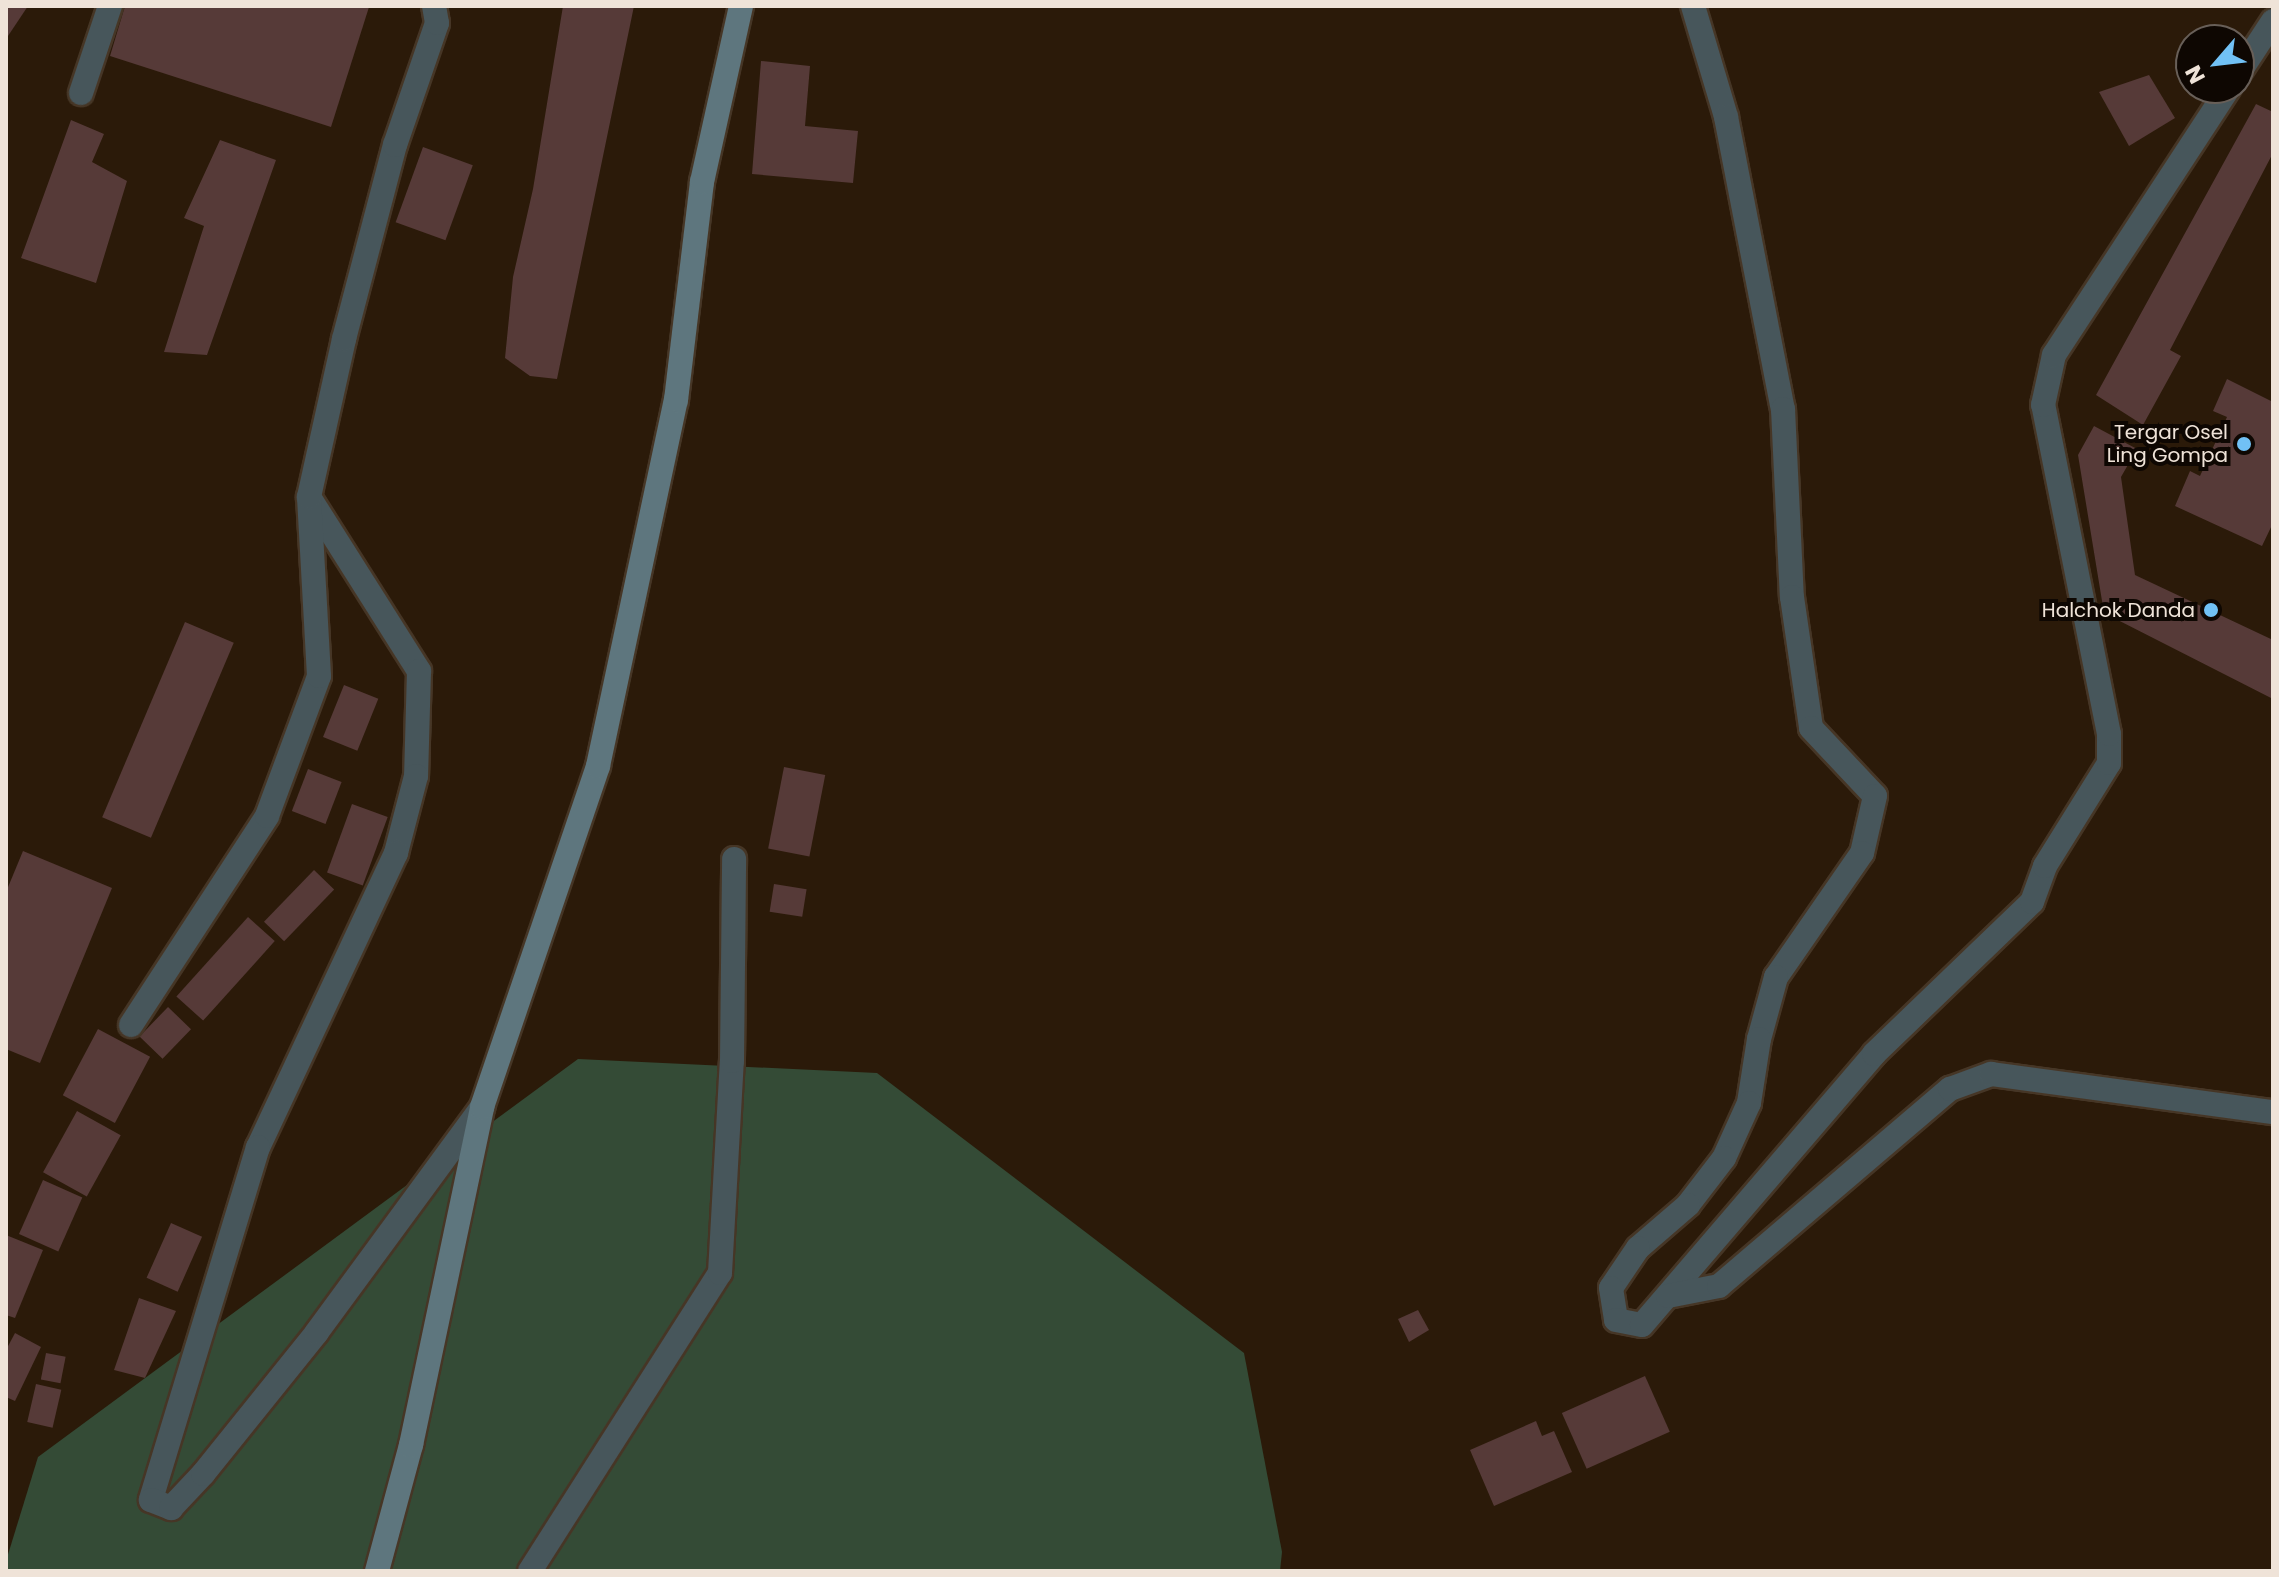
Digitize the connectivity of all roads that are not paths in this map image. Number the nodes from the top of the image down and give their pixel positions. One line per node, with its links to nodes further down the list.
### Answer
1 (110, 6): 7 (street)
2 (434, 6): 9 (street)
3 (741, 6): 12 (street)
4 (1693, 6): 14 (street)
5 (2273, 21): 6 (street)
6 (2255, 49)
7 (81, 93)
8 (2219, 104): 14 (street)
9 (309, 497): 11 (street); 12 (street)
10 (734, 859): 16 (street)
11 (131, 1025)
12 (482, 1107): 15 (street)
13 (2273, 1112): 14 (street)
14 (1668, 1296)
15 (377, 1571)
16 (530, 1571)

